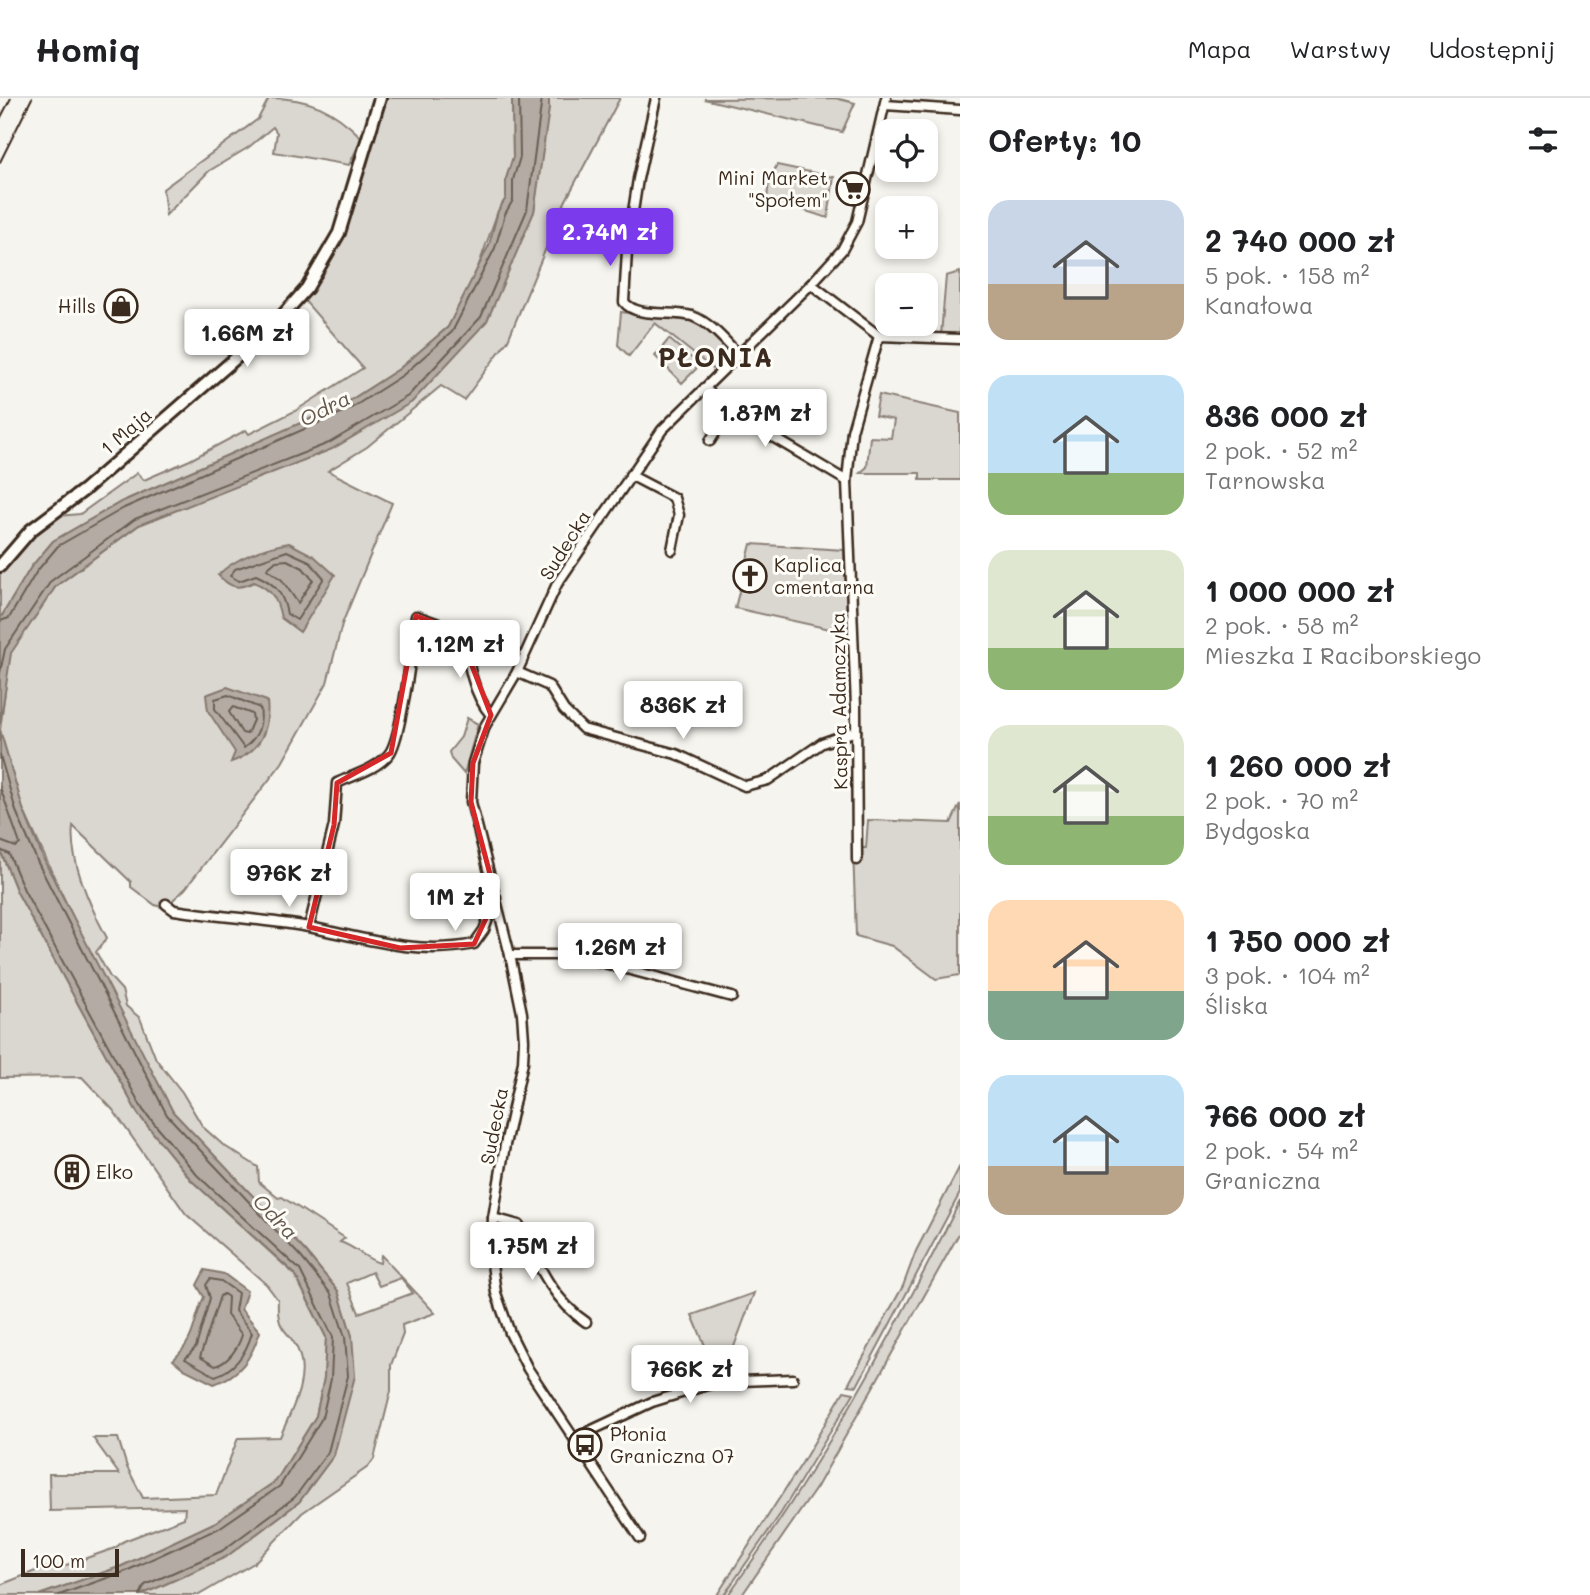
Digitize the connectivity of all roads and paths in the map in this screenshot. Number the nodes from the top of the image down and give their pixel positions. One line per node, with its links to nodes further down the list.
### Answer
1 (380, 98): 16 (street, 1 Maja)
2 (656, 98): 9 (street)
3 (885, 102): 4 (street); 5 (street, Sudecka)
4 (960, 110)
5 (811, 285): 6 (street); 9 (street, Sudecka)
6 (875, 333)
7 (879, 336): 8 (street); 14 (street, Kaspra Adamczyka)
8 (960, 340)
9 (738, 354): 10 (street, Sudecka)
10 (705, 388): 11 (street); 13 (street, Sudecka)
11 (729, 411): 12 (street); 14 (street)
12 (710, 442)
13 (630, 475): 15 (street); 17 (street, Sudecka)
14 (847, 481): 19 (street, Kaspra Adamczyka)
15 (671, 550)
16 (0, 566)
17 (517, 672): 18 (street, Sudecka); 19 (street)
18 (491, 715): 21 (street, Sudecka); 23 (street)
19 (856, 731): 20 (street, Kaspra Adamczyka)
20 (857, 860)
21 (496, 897): 23 (street); 24 (street, Sudecka)
22 (166, 904): 23 (street)
23 (309, 927)
24 (510, 955): 25 (street); 26 (street, Sudecka)
25 (732, 997)
26 (493, 1218): 27 (street); 29 (street, Sudecka)
27 (586, 1322)
28 (793, 1379): 29 (street)
29 (575, 1438): 30 (street, Sudecka)
30 (640, 1538)

